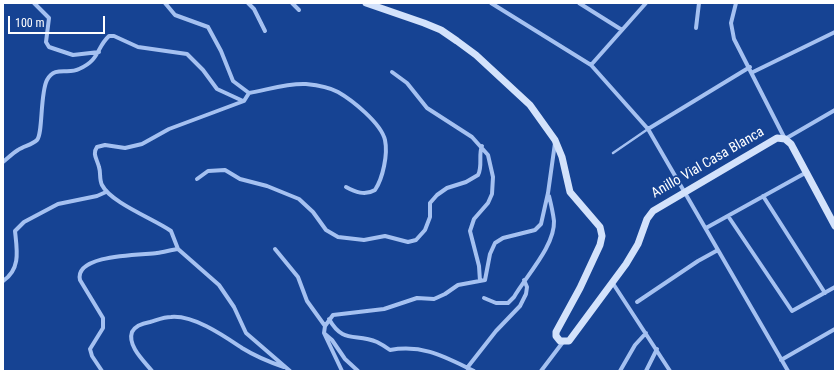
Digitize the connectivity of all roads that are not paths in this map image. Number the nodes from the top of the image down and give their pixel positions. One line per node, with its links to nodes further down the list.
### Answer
1 (34, 3): 16 (street)
2 (165, 3): 21 (street)
3 (248, 3): 14 (street)
4 (292, 3): 11 (street)
5 (366, 3): 26 (main road)
6 (491, 3): 17 (street)
7 (579, 3): 13 (street)
8 (646, 3): 13 (street)
9 (699, 3): 12 (street)
10 (736, 3): 18 (street)
11 (299, 10)
12 (696, 28)
13 (622, 30): 17 (street)
14 (266, 31)
15 (835, 32): 20 (street)
16 (99, 52): 22 (street); 29 (street)
17 (591, 66): 24 (street)
18 (750, 67): 20 (street); 24 (street)
19 (392, 72): 27 (street)
20 (752, 72): 25 (street)
21 (249, 93): 22 (street); 32 (street)
22 (244, 101): 33 (street)
23 (835, 110): 25 (street)
24 (648, 129): 28 (lane); 34 (street)
25 (785, 138): 30 (main road); 34 (main road, Anillo Vial Casa Blanca)
26 (556, 140): 35 (street); 56 (main road)
27 (482, 146): 31 (street); 45 (street)
28 (612, 154)
29 (3, 162)
30 (807, 172): 36 (street); 38 (main road)
31 (197, 179)
32 (346, 187)
33 (106, 192): 40 (street); 44 (street)
34 (685, 192): 39 (street); 46 (main road, Anillo Vial Casa Blanca)
35 (548, 193): 43 (street); 45 (street)
36 (763, 196): 37 (street); 48 (street)
37 (728, 216): 39 (street); 48 (street)
38 (835, 226)
39 (706, 228): 42 (street)
40 (178, 249): 60 (street); 61 (street)
41 (275, 249): 52 (street)
42 (718, 250): 50 (street); 58 (street)
43 (524, 280): 49 (street); 59 (street)
44 (3, 281)
45 (480, 281): 51 (street)
46 (612, 282): 55 (street); 56 (main road, Anillo Vial Casa Blanca)
47 (835, 287): 48 (street)
48 (825, 293)
49 (484, 298)
50 (638, 302)
51 (329, 319): 52 (street); 59 (street)
52 (325, 326): 54 (street)
53 (835, 329): 58 (street)
54 (324, 333): 63 (street); 64 (street)
55 (646, 333): 57 (street); 67 (street)
56 (563, 342): 66 (street)
57 (657, 349): 68 (street); 69 (street)
58 (782, 360): 70 (street)
59 (467, 368): 65 (street)
60 (288, 370): 62 (street)
61 (102, 371)
62 (152, 371)
63 (342, 371)
64 (358, 371)
65 (474, 371)
66 (541, 371)
67 (620, 371)
68 (646, 371)
69 (670, 371)
70 (788, 371)

